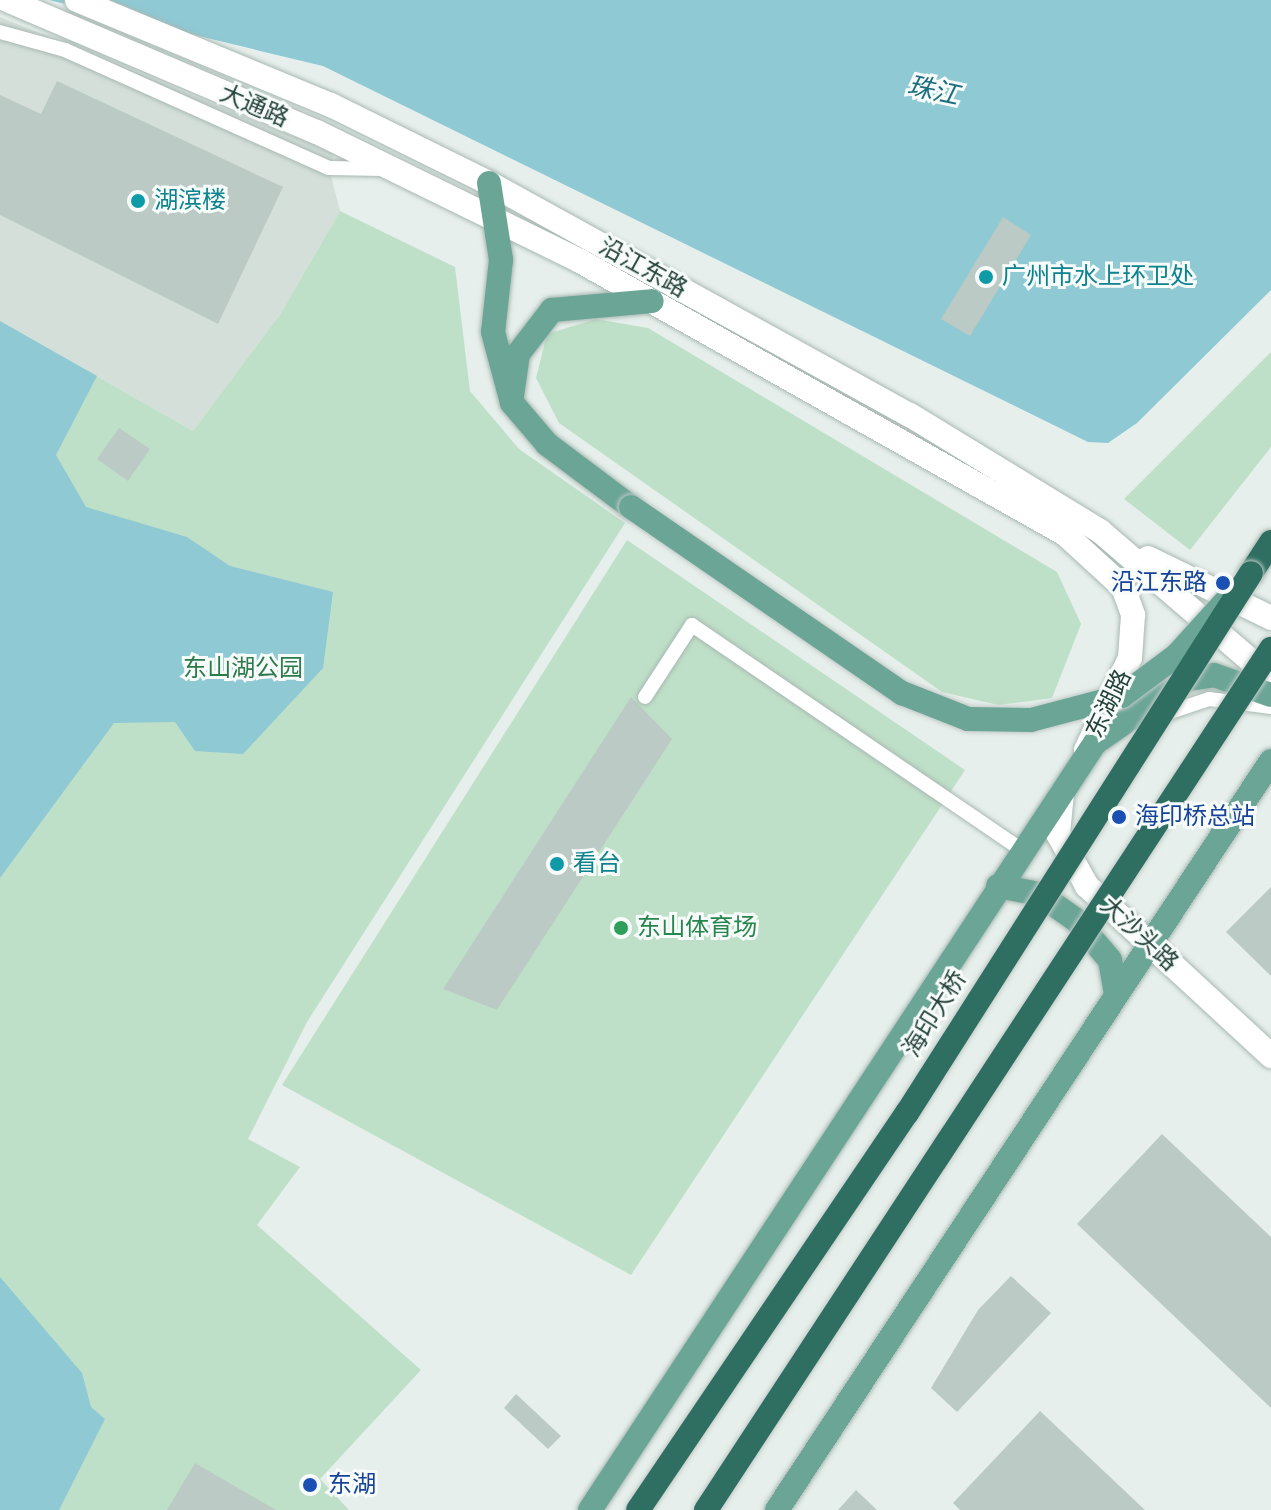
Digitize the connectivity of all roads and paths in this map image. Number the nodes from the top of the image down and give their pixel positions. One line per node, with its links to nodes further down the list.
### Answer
1 (7, 0): 4 (main road, 大通路)
2 (77, 0): 5 (main road, 大通路)
3 (0, 32): 4 (lane)
4 (396, 169): 6 (main road, 大通路)
5 (489, 183): 6 (main road); 9 (main road, 沿江东路)
6 (498, 220): 7 (main road, 沿江东路); 8 (main road)
7 (652, 301): 8 (main road); 12 (main road, 沿江东路)
8 (512, 403): 11 (main road, bridge)
9 (1100, 531): 13 (main road); 15 (main road, 沿江东路)
10 (1271, 542): 11 (highway, 海印大桥)
11 (1251, 573): 28 (highway, 海印大桥, bridge)
12 (1133, 615): 20 (main road, 东湖路)
13 (1271, 618)
14 (1271, 649): 29 (highway, bridge)
15 (1271, 678)
16 (1271, 695): 20 (main road)
17 (645, 697): 21 (lane)
18 (1271, 707): 22 (lane)
19 (1271, 761): 24 (main road)
20 (1064, 786): 21 (main road); 22 (main road, 大沙头路)
21 (1022, 850): 23 (main road)
22 (1063, 850): 24 (main road, 大沙头路)
23 (998, 886): 25 (main road); 27 (main road)
24 (1148, 944): 25 (main road); 26 (main road, 大沙头路)
25 (1115, 989): 30 (main road)
26 (1271, 1056)
27 (590, 1510)
28 (638, 1510)
29 (706, 1510)
30 (777, 1510)

